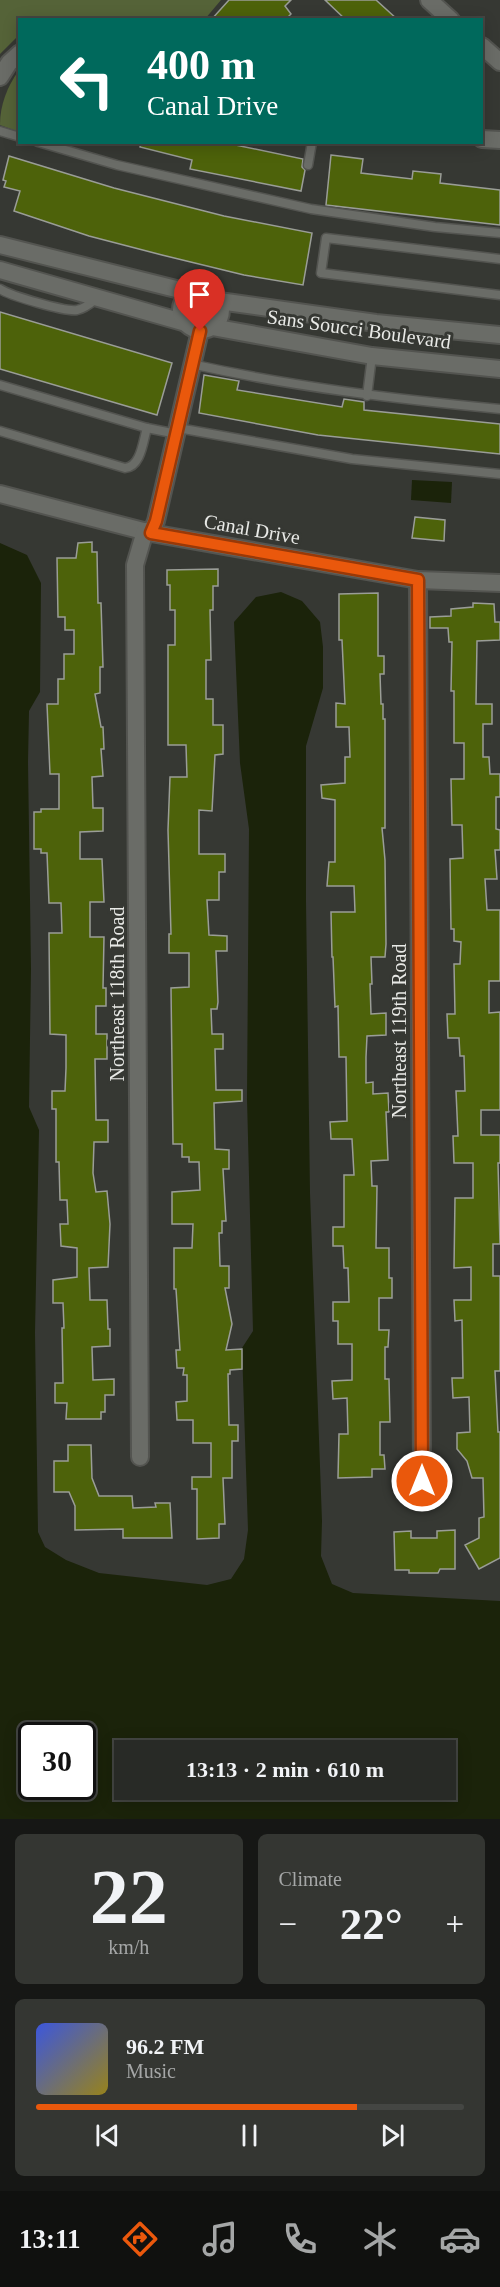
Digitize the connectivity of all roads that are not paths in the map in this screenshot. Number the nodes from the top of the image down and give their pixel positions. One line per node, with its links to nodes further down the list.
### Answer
1 (429, 0): 2 (street)
2 (449, 18)
3 (483, 47): 5 (street)
4 (18, 55): 6 (street)
5 (500, 62)
6 (0, 77)
7 (500, 128): 8 (street)
8 (483, 130)
9 (0, 131): 10 (lane)
10 (18, 136)
11 (483, 139): 12 (street)
12 (500, 140)
13 (45, 144): 16 (lane)
14 (312, 144): 15 (lane)
15 (308, 165)
16 (500, 233)
17 (0, 245): 21 (street)
18 (500, 259): 22 (lane)
19 (0, 270): 23 (street, Sans Soucci Boulevard)
20 (0, 289): 23 (lane)
21 (192, 292): 24 (street); 25 (street)
22 (500, 295)
23 (97, 297): 25 (street, Sans Soucci Boulevard)
24 (219, 302): 25 (street); 26 (street, Sans Soucci Boulevard)
25 (199, 327): 27 (street, Sans Soucci Boulevard); 28 (street, Northeast 118th Road)
26 (500, 335)
27 (372, 356): 29 (street, Sans Soucci Boulevard); 31 (lane)
28 (191, 364): 31 (lane); 35 (street, Northeast 118th Road)
29 (500, 369)
30 (0, 385): 33 (lane)
31 (367, 396): 32 (lane)
32 (500, 409)
33 (147, 428): 34 (lane); 35 (lane)
34 (0, 431)
35 (177, 431): 36 (lane); 38 (street, Northeast 118th Road)
36 (500, 474)
37 (0, 494): 38 (street, Canal Drive)
38 (148, 532): 39 (street, Canal Drive); 41 (street, Northeast 118th Road)
39 (418, 580): 40 (street, Canal Drive); 42 (street, Northeast 119th Road)
40 (500, 583)
41 (140, 1457)
42 (422, 1481)

